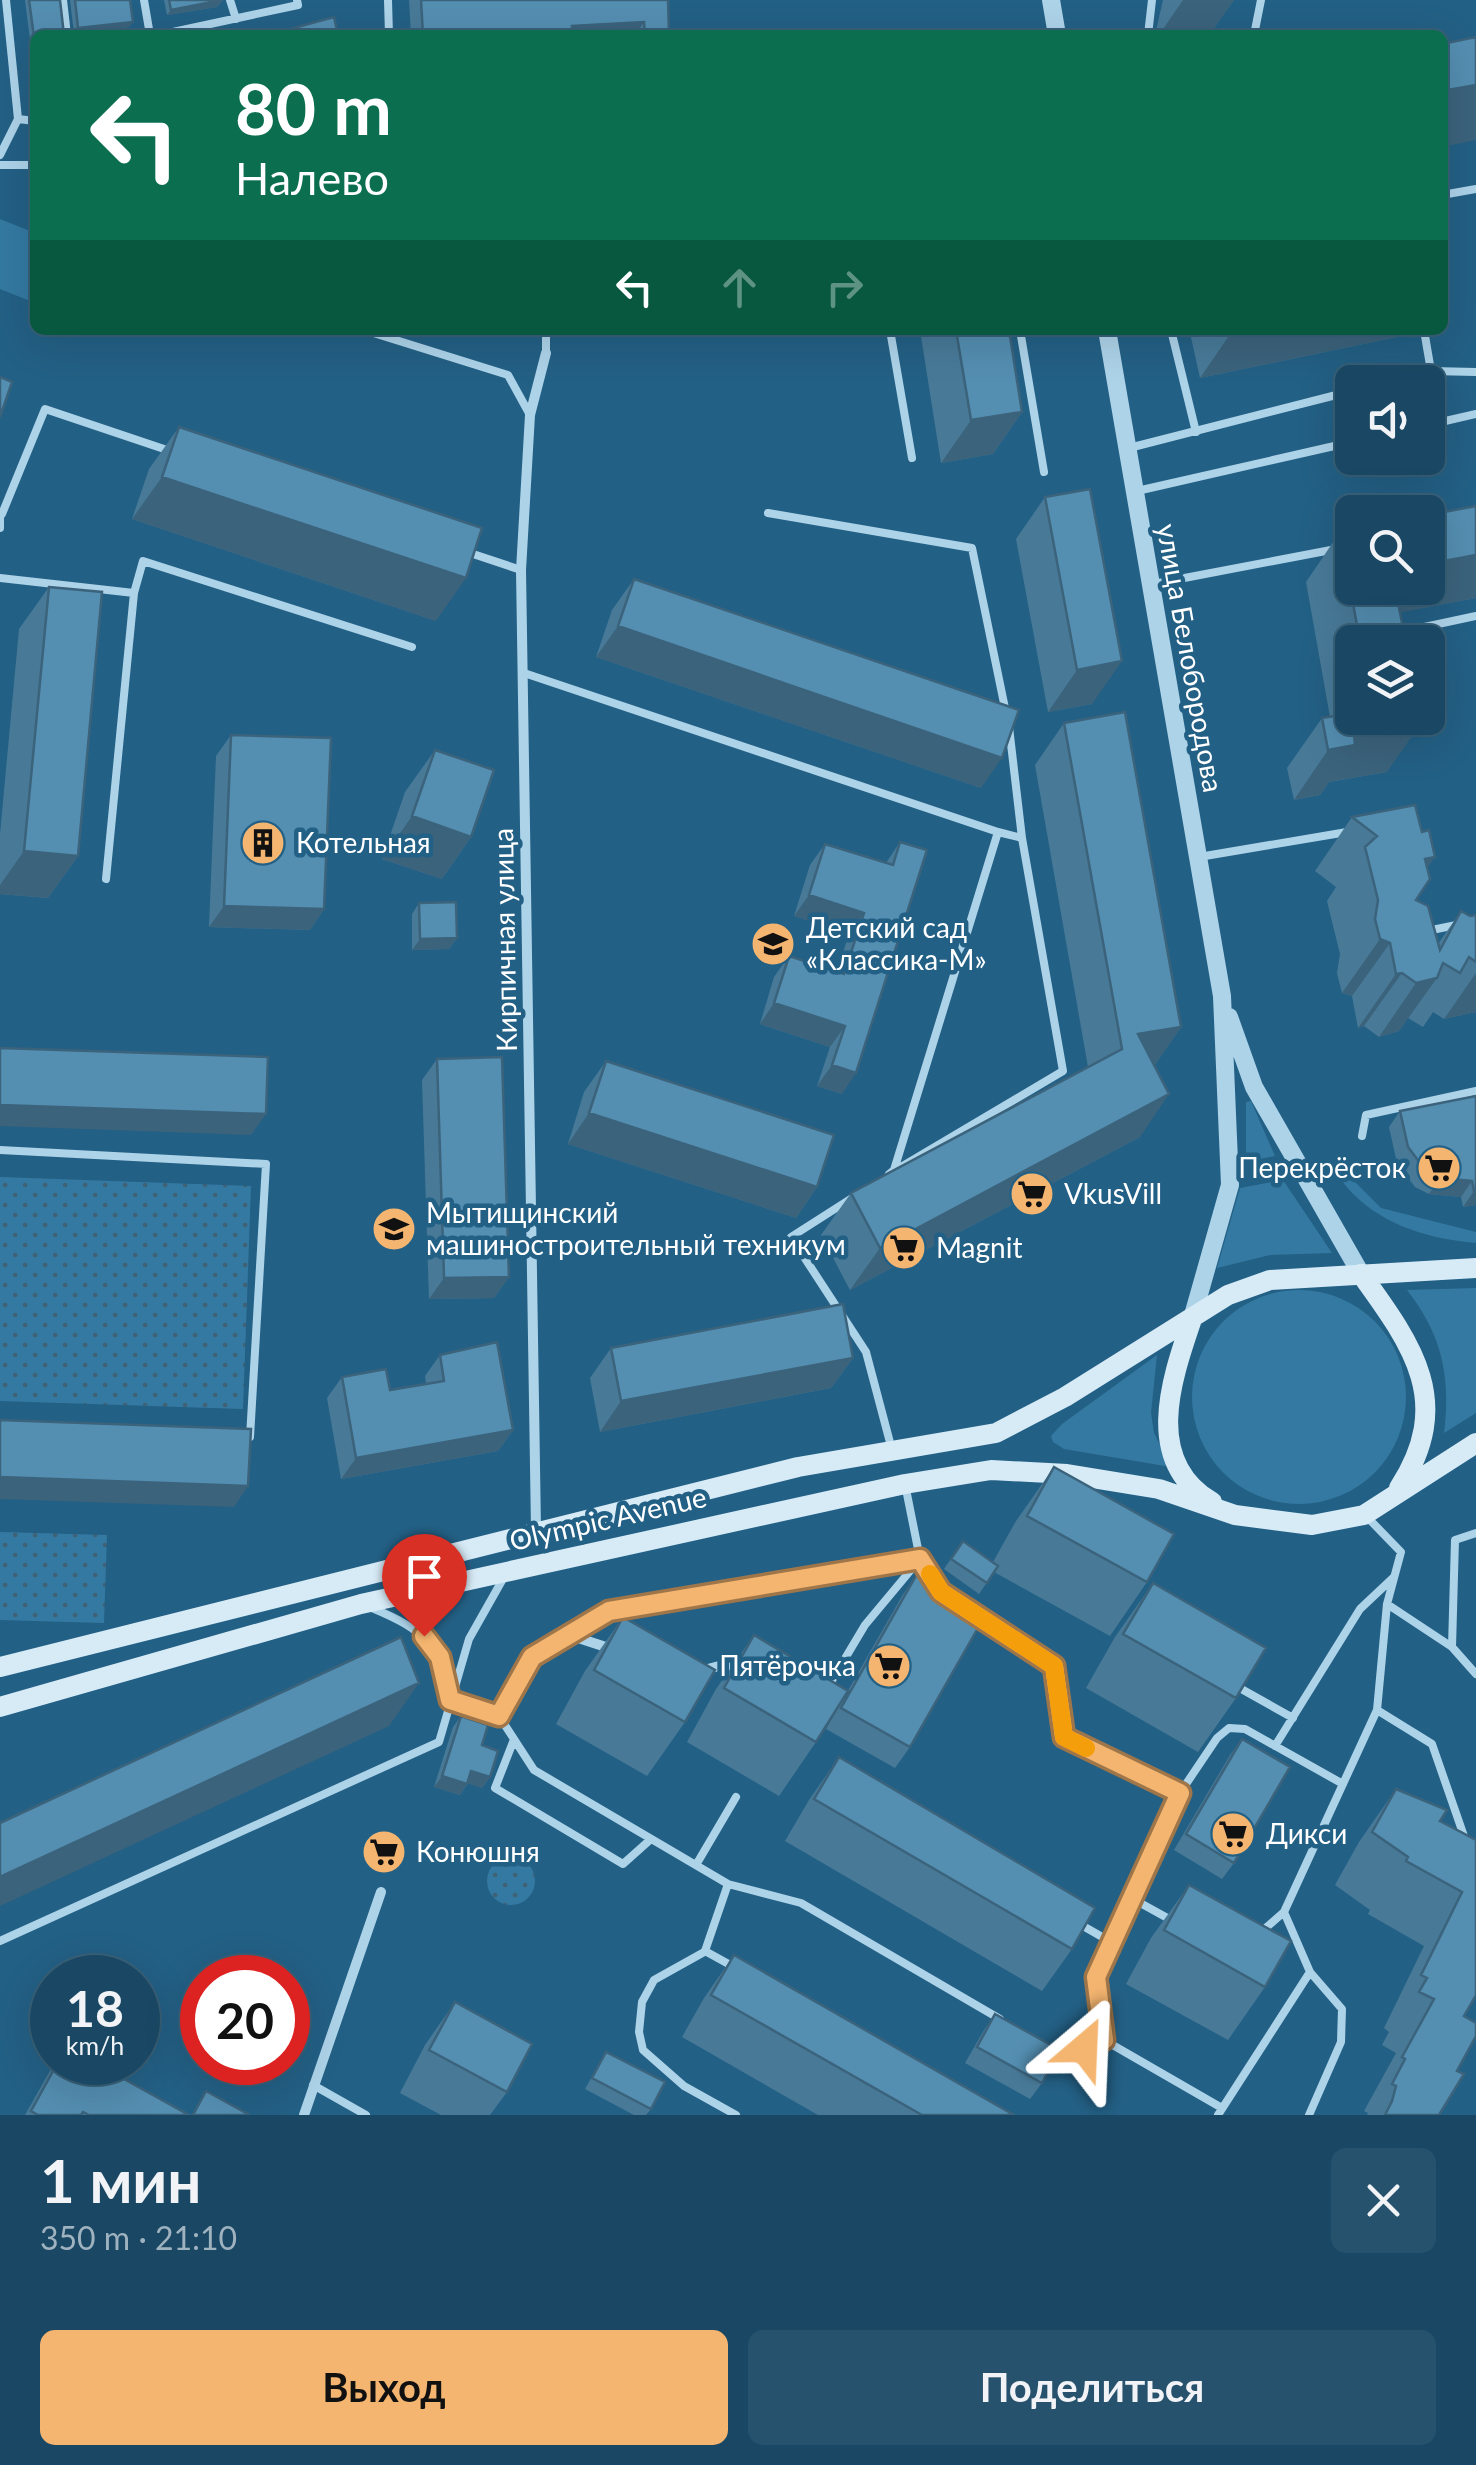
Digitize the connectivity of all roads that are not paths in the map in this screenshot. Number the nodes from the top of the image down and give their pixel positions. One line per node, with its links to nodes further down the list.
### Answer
1 (6, 0): 18 (lane)
2 (63, 0): 11 (lane)
3 (144, 0): 12 (lane)
4 (230, 0): 10 (lane)
5 (297, 0): 10 (lane)
6 (388, 0): 14 (lane)
7 (1051, 0): 15 (street)
8 (1152, 0): 16 (lane)
9 (1261, 0): 17 (lane)
10 (236, 20): 13 (lane)
11 (66, 30)
12 (149, 30)
13 (185, 30)
14 (389, 30)
15 (1056, 30)
16 (1149, 30)
17 (1255, 30)
18 (18, 119): 19 (lane); 20 (lane)
19 (30, 120)
20 (0, 155)
21 (0, 165): 22 (lane)
22 (30, 165)
23 (1476, 189): 24 (lane)
24 (1448, 194)
25 (394, 335): 38 (lane)
26 (546, 335): 32 (lane)
27 (891, 335): 44 (lane)
28 (1021, 335): 45 (lane)
29 (1108, 335): 42 (street, улица Белобородова)
30 (1173, 335): 40 (lane)
31 (1425, 335): 33 (lane)
32 (546, 353): 38 (street, Кирпичная улица)
33 (1430, 365)
34 (1445, 371): 35 (lane)
35 (1476, 372)
36 (1335, 395): 40 (lane)
37 (1476, 414): 39 (lane)
38 (530, 416): 52 (street, Кирпичная улица)
39 (1445, 422)
40 (1196, 432): 42 (lane)
41 (1335, 446): 46 (lane)
42 (1125, 449): 46 (street, улица Белобородова)
43 (176, 453): 48 (lane)
44 (912, 458)
45 (1044, 472)
46 (1132, 492): 54 (street, улица Белобородова)
47 (768, 513): 62 (lane)
48 (1, 514): 49 (lane)
49 (0, 528)
50 (448, 545): 52 (lane)
51 (1335, 549): 54 (lane)
52 (521, 570): 59 (street, Кирпичная улица)
53 (0, 578): 55 (lane)
54 (1148, 585): 63 (street, улица Белобородова)
55 (134, 593): 58 (lane); 64 (lane)
56 (1476, 616): 57 (lane)
57 (1432, 625)
58 (412, 647)
59 (524, 673): 61 (lane); 84 (street, Кирпичная улица)
60 (1364, 829): 63 (lane)
61 (998, 832): 62 (lane); 71 (lane)
62 (1022, 838): 71 (lane)
63 (1199, 857): 67 (street, улица Белобородова)
64 (106, 879)
65 (1421, 913): 66 (lane)
66 (1476, 920)
67 (1222, 996): 75 (street); 76 (street)
68 (1476, 1091): 69 (lane)
69 (1362, 1136)
70 (0, 1150): 77 (lane)
71 (894, 1170): 72 (lane)
72 (880, 1180)
73 (865, 1189): 79 (lane)
74 (1475, 1268): 75 (main road, Olympic Avenue)
75 (1361, 1274): 76 (main road, Olympic Avenue); 81 (main road, Olympic Avenue)
76 (1192, 1318): 79 (main road, Olympic Avenue); 83 (main road, Olympic Avenue)
77 (235, 1436)
78 (1476, 1444): 81 (main road, Olympic Avenue)
79 (892, 1452): 84 (main road, Olympic Avenue)
80 (904, 1484): 83 (main road, Olympic Avenue); 86 (lane); 87 (main road, Olympic Avenue)
81 (1396, 1494): 82 (main road, Olympic Avenue)
82 (1364, 1514): 83 (main road, Olympic Avenue); 88 (lane)
83 (1235, 1516)
84 (536, 1530): 96 (main road, Olympic Avenue)
85 (1476, 1533): 94 (lane)
86 (920, 1559): 89 (lane); 93 (lane); 101 (lane)
87 (510, 1570): 90 (main road, Olympic Avenue); 102 (lane)
88 (1394, 1576): 91 (lane); 106 (lane)
89 (957, 1603)
90 (360, 1604): 102 (lane); 103 (main road, Olympic Avenue)
91 (1387, 1604): 94 (lane); 104 (lane)
92 (973, 1614): 110 (lane)
93 (569, 1635): 95 (street); 105 (lane)
94 (1452, 1647): 98 (lane)
95 (631, 1656)
96 (2, 1666)
97 (687, 1674): 99 (street)
98 (1476, 1674)
99 (754, 1681)
100 (1227, 1681): 106 (lane)
101 (822, 1696)
102 (450, 1700): 105 (lane); 121 (lane)
103 (0, 1707)
104 (1378, 1710): 109 (lane); 113 (lane)
105 (499, 1716): 107 (lane)
106 (1293, 1718): 108 (lane)
107 (513, 1742): 112 (lane); 112 (lane)
108 (1275, 1746): 109 (lane); 110 (lane)
109 (1343, 1784): 118 (lane)
110 (1180, 1793): 117 (lane)
111 (736, 1796): 114 (lane)
112 (652, 1839): 114 (lane)
113 (1466, 1842)
114 (696, 1865): 115 (lane)
115 (728, 1884): 124 (lane); 127 (lane)
116 (381, 1892): 130 (street)
117 (1133, 1898): 120 (lane); 122 (lane)
118 (1284, 1912): 123 (lane); 126 (lane)
119 (1066, 1917): 122 (lane)
120 (1185, 1926)
121 (0, 1941)
122 (1111, 1942): 128 (lane)
123 (1250, 1942)
124 (706, 1951): 125 (lane); 134 (lane)
125 (739, 1970)
126 (1310, 1972): 131 (lane); 135 (lane)
127 (1014, 2027)
128 (1104, 2040): 129 (lane); 131 (lane)
129 (1046, 2046)
130 (313, 2085): 132 (street); 133 (lane)
131 (1220, 2112)
132 (304, 2115)
133 (366, 2115)
134 (736, 2115)
135 (1309, 2115)

